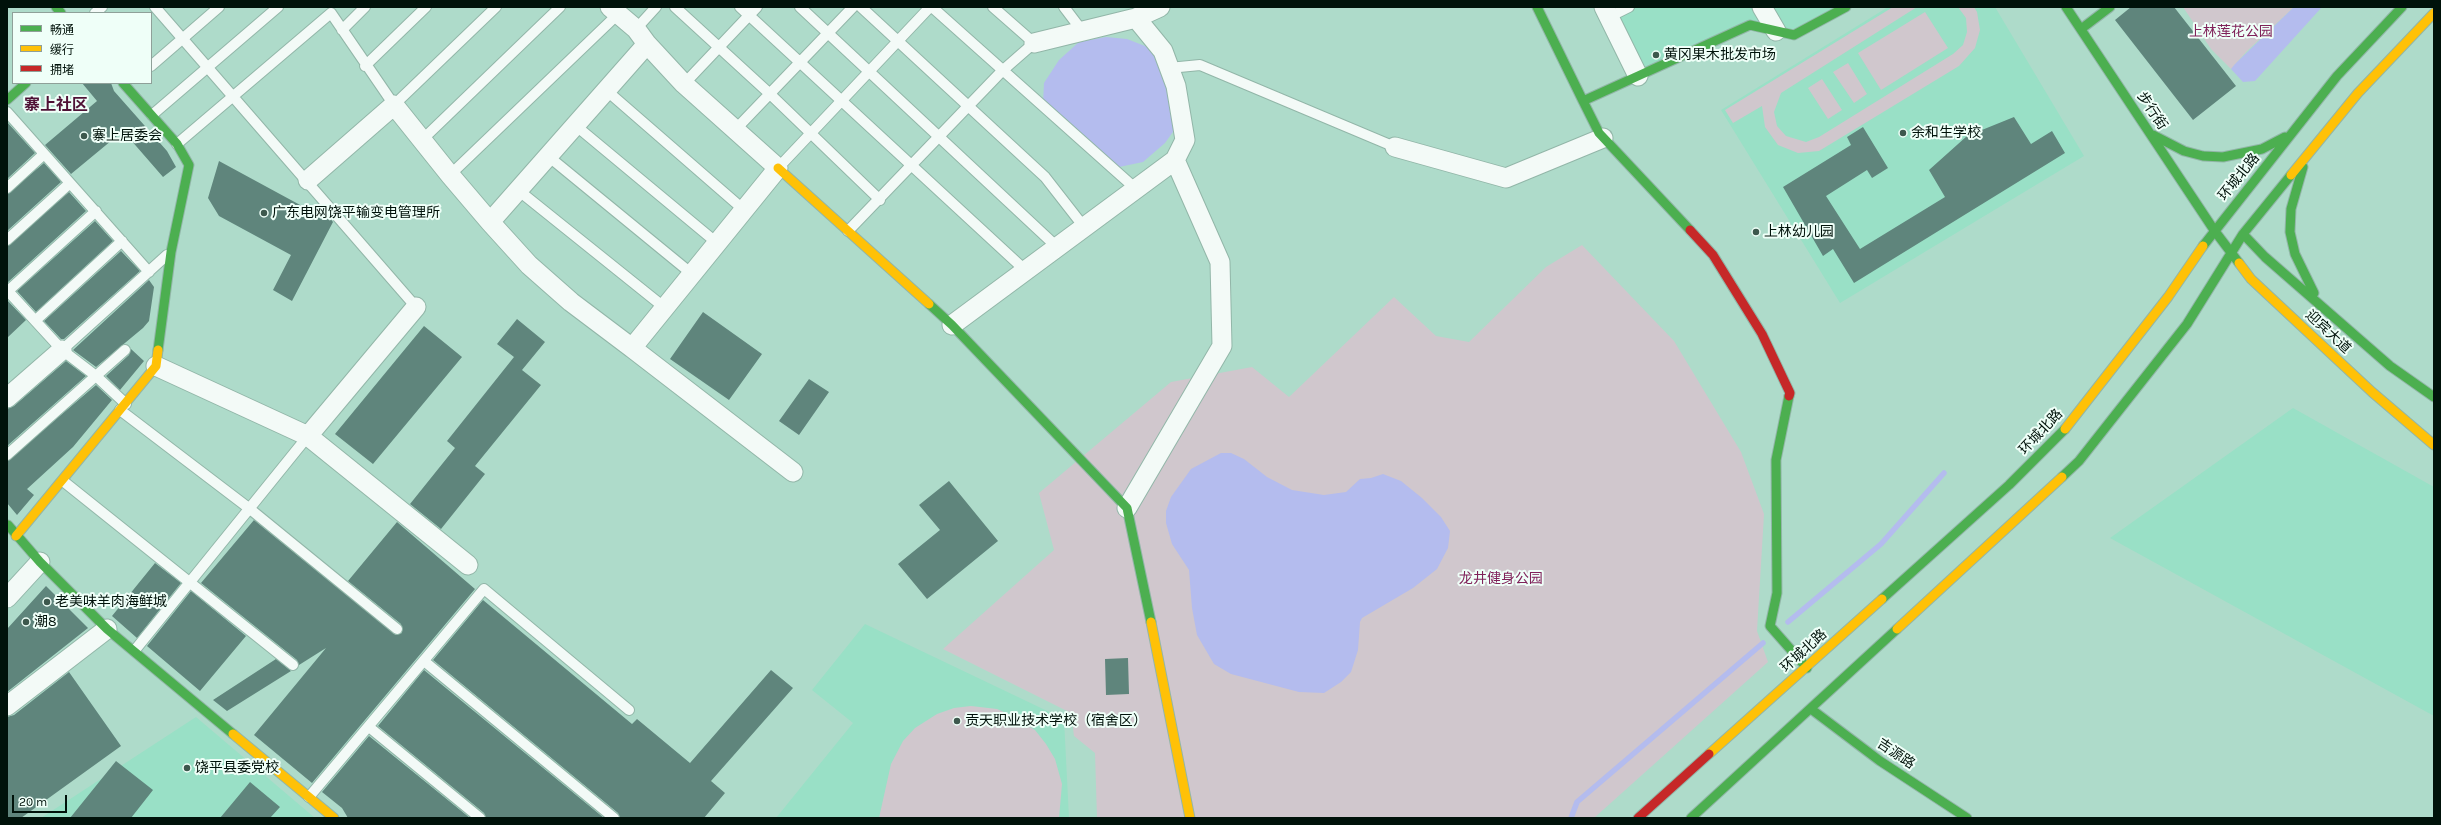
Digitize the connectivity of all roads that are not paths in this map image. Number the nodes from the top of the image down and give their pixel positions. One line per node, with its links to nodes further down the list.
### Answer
1 (156, 7): 38 (lane)
2 (219, 7): 38 (lane)
3 (278, 7): 44 (lane)
4 (365, 7): 33 (lane)
5 (426, 7): 45 (lane)
6 (496, 7): 59 (lane)
7 (560, 7): 70 (lane)
8 (656, 7): 37 (lane)
9 (675, 7): 41 (lane)
10 (740, 7): 30 (lane)
11 (757, 7): 30 (lane)
12 (800, 7): 36 (lane)
13 (853, 7): 36 (lane)
14 (861, 7): 39 (lane)
15 (931, 7): 39 (lane); 47 (lane)
16 (993, 7): 40 (lane)
17 (1064, 7): 35 (lane)
18 (1160, 7): 31 (street)
19 (1537, 7): 58 (main road)
20 (1629, 7): 28 (lane)
21 (1762, 7): 34 (street)
22 (1846, 7): 34 (main road)
23 (2066, 7): 67 (main road, 步行街)
24 (2110, 7): 32 (main road)
25 (2402, 7): 65 (main road, 环城北路)
26 (329, 10): 33 (lane); 55 (lane)
27 (614, 10): 37 (street); 79 (lane)
28 (1607, 12): 49 (street)
29 (2434, 13): 72 (main road)
30 (749, 16): 41 (lane); 42 (lane)
31 (1136, 18): 35 (street); 46 (street)
32 (2085, 26)
33 (342, 30): 45 (lane)
34 (1776, 30): 49 (main road)
35 (1083, 32): 40 (street)
36 (828, 33): 42 (lane); 48 (lane)
37 (641, 37): 52 (street); 53 (street)
38 (183, 38): 43 (lane); 44 (lane)
39 (899, 41): 48 (lane); 60 (lane)
40 (1034, 43): 47 (lane)
41 (719, 47): 52 (lane); 54 (lane)
42 (800, 63): 54 (lane); 57 (lane)
43 (152, 65)
44 (208, 66): 55 (lane); 62 (lane)
45 (365, 66): 59 (lane)
46 (1169, 68): 73 (lane); 76 (street)
47 (1002, 71): 60 (lane); 83 (lane)
48 (869, 72): 57 (lane); 68 (lane)
49 (1638, 76): 58 (main road)
50 (25, 84): 56 (main road)
51 (127, 84): 62 (main road)
52 (684, 84): 64 (street)
53 (606, 90): 63 (street); 86 (lane)
54 (770, 94): 64 (lane); 66 (lane)
55 (235, 96): 71 (lane); 80 (lane)
56 (7, 100)
57 (841, 101): 66 (lane); 77 (lane)
58 (1584, 101): 69 (main road)
59 (394, 105): 70 (street); 80 (street)
60 (970, 106): 68 (lane); 89 (lane)
61 (7, 112): 74 (lane)
62 (152, 114): 71 (main road)
63 (575, 125): 75 (street); 95 (lane)
64 (735, 130): 78 (street)
65 (2294, 130): 67 (main road); 90 (main road, 环城北路)
66 (811, 133): 78 (lane); 85 (lane)
67 (2150, 133): 90 (main road, 步行街)
68 (939, 138): 77 (lane); 96 (lane)
69 (1603, 138): 73 (street); 133 (main road)
70 (422, 140): 79 (street)
71 (177, 144): 97 (main road)
72 (2315, 145): 92 (main road); 104 (main road)
73 (1396, 147)
74 (44, 154): 81 (lane); 82 (lane)
75 (548, 156): 84 (street); 100 (lane)
76 (1175, 160): 83 (street); 120 (street)
77 (913, 166): 85 (lane); 98 (lane)
78 (778, 168): 86 (street); 91 (main road)
79 (450, 176): 88 (street)
80 (308, 180): 102 (lane)
81 (70, 183): 87 (lane); 93 (lane)
82 (7, 188)
83 (1136, 189): 89 (street)
84 (518, 190): 88 (street); 103 (lane)
85 (880, 200): 91 (lane)
86 (744, 210): 95 (street)
87 (96, 211): 94 (lane); 101 (lane)
88 (490, 222): 107 (street)
89 (1084, 227): 96 (street)
90 (2214, 230): 116 (main road, 迎宾大道); 133 (main road, 环城北路)
91 (848, 231): 106 (main road)
92 (2243, 234): 104 (main road, 迎宾大道); 135 (main road)
93 (7, 240)
94 (122, 241): 99 (lane); 105 (lane)
95 (717, 243): 100 (street)
96 (1057, 247): 98 (street)
97 (171, 252): 99 (lane); 110 (main road)
98 (1026, 270): 106 (street)
99 (149, 272): 108 (lane)
100 (692, 274): 103 (street)
101 (8, 290): 105 (lane)
102 (416, 307): 115 (street)
103 (665, 308): 107 (street)
104 (2330, 313): 112 (main road, 迎宾大道)
105 (36, 320): 108 (lane)
106 (952, 325): 120 (main road)
107 (632, 348): 118 (street)
108 (62, 350): 111 (lane); 113 (street)
109 (125, 350): 111 (lane)
110 (156, 366): 114 (main road); 115 (street)
111 (96, 376): 114 (lane); 117 (lane)
112 (2434, 397)
113 (7, 398)
114 (123, 407): 119 (main road); 121 (lane)
115 (308, 436): 121 (lane); 125 (street)
116 (2434, 444)
117 (7, 455)
118 (793, 472)
119 (62, 481): 123 (main road); 126 (lane)
120 (1127, 508): 144 (main road)
121 (250, 509): 126 (lane); 129 (lane)
122 (7, 525): 123 (main road)
123 (16, 536): 124 (main road)
124 (40, 562): 127 (street); 128 (main road)
125 (468, 565)
126 (190, 583): 130 (lane); 132 (lane)
127 (7, 598)
128 (107, 629): 130 (main road); 136 (street)
129 (397, 629)
130 (135, 650): 140 (main road)
131 (424, 661): 138 (lane); 139 (lane); 143 (lane)
132 (292, 665)
133 (1809, 671): 145 (main road, 环城北路)
134 (1821, 683): 135 (main road)
135 (1830, 692): 137 (main road)
136 (7, 706)
137 (1811, 709): 146 (main road); 147 (main road, 吉源路)
138 (629, 710)
139 (370, 727): 140 (lane); 142 (lane)
140 (309, 797): 141 (main road)
141 (334, 818)
142 (480, 818)
143 (614, 818)
144 (1190, 818)
145 (1638, 818)
146 (1691, 818)
147 (1968, 818)

